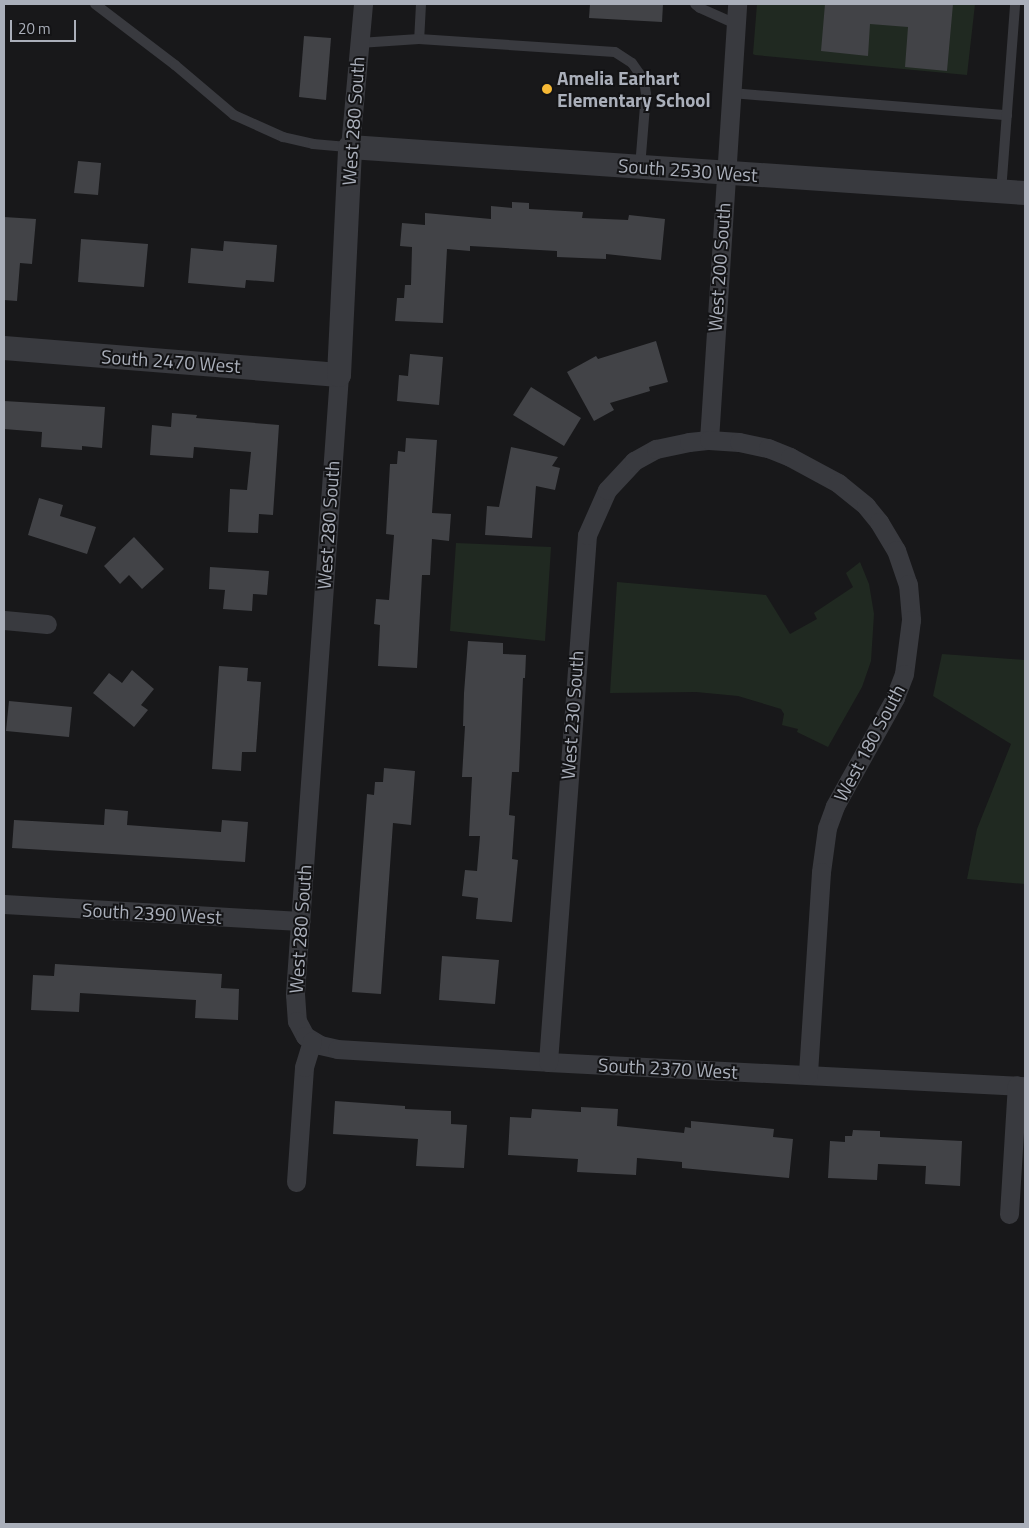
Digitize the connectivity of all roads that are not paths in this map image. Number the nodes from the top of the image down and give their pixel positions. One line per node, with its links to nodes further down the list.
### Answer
1 (95, 4): 12 (lane)
2 (363, 4): 9 (street, West 280 South)
3 (421, 4): 8 (lane)
4 (695, 4): 7 (lane)
5 (737, 4): 7 (street, West 200 South)
6 (1015, 4): 11 (lane)
7 (736, 24): 10 (street, West 200 South)
8 (419, 39): 9 (lane); 13 (lane)
9 (360, 44): 12 (street, West 280 South)
10 (731, 93): 11 (lane); 14 (street, West 200 South)
11 (1007, 115): 15 (lane)
12 (350, 147): 13 (street, South 2530 West); 18 (street, West 280 South)
13 (640, 167): 14 (street, South 2530 West)
14 (725, 172): 15 (street, South 2530 West); 19 (street, West 200 South)
15 (1001, 192): 16 (street, South 2530 West)
16 (1025, 193)
17 (4, 348): 18 (street, South 2470 West)
18 (338, 375): 23 (street, West 280 South)
19 (708, 440): 25 (street, West 230 South); 26 (street, West 180 South)
20 (4, 620): 21 (street)
21 (47, 624)
22 (4, 904): 23 (street, South 2390 West)
23 (301, 921): 24 (street, West 280 South)
24 (312, 1041): 25 (street, South 2370 West); 28 (street)
25 (548, 1062): 26 (street, South 2370 West)
26 (808, 1075): 27 (street, South 2370 West)
27 (1021, 1086): 29 (street)
28 (296, 1182)
29 (1009, 1214)

